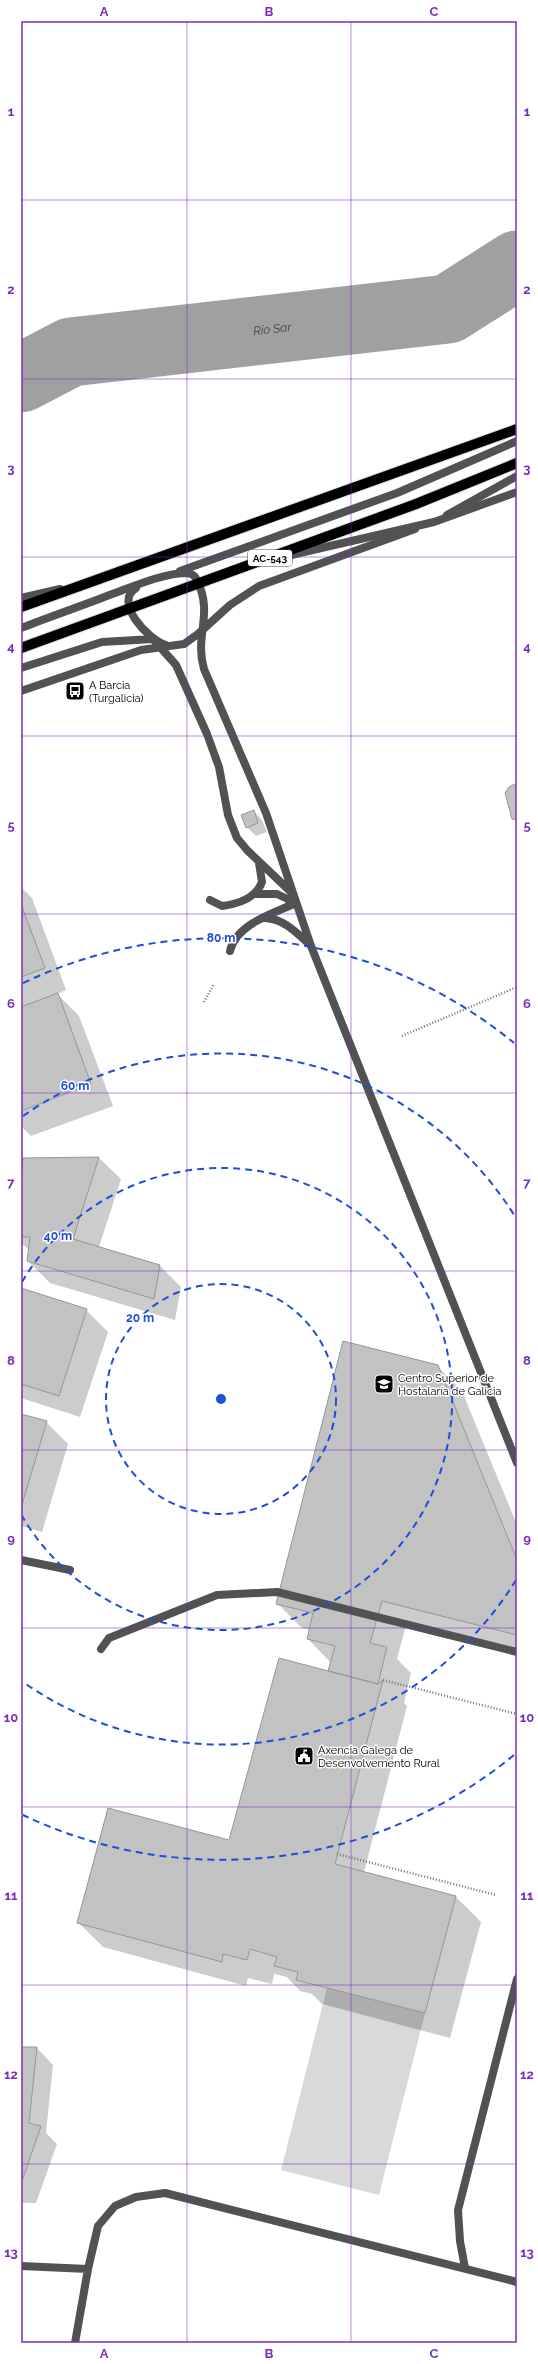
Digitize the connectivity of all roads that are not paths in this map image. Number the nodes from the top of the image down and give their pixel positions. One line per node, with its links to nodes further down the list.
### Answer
1 (517, 430): 8 (main road)
2 (517, 441): 9 (street)
3 (517, 464): 7 (main road, AC-543)
4 (517, 476): 6 (street)
5 (517, 492): 6 (street)
6 (434, 522): 7 (street); 15 (street)
7 (253, 564): 10 (main road, AC-543)
8 (100, 580): 11 (street); 12 (main road)
9 (150, 580): 10 (street); 13 (street); 14 (street)
10 (199, 583): 13 (main road, AC-543); 15 (street)
11 (21, 598)
12 (21, 608)
13 (131, 608): 16 (street); 19 (main road, AC-543)
14 (21, 628)
15 (202, 629): 18 (street); 23 (street)
16 (153, 640): 17 (street); 18 (street); 20 (street)
17 (160, 646): 18 (street); 21 (street); 22 (street)
18 (169, 646)
19 (21, 648)
20 (21, 668)
21 (21, 691)
22 (259, 863): 23 (street); 24 (street)
23 (292, 892): 26 (street)
24 (255, 894): 25 (street); 26 (street)
25 (210, 900)
26 (296, 903): 27 (street); 28 (street)
27 (265, 918): 28 (street); 29 (street)
28 (311, 946): 30 (street)
29 (230, 951)
30 (517, 1463)
31 (21, 1560): 32 (street)
32 (70, 1570)
33 (101, 1649): 34 (street)
34 (517, 1652)
35 (517, 1979): 37 (street)
36 (21, 2266): 38 (street)
37 (465, 2268): 38 (street); 39 (street)
38 (88, 2269): 40 (street)
39 (517, 2282)
40 (75, 2343)

